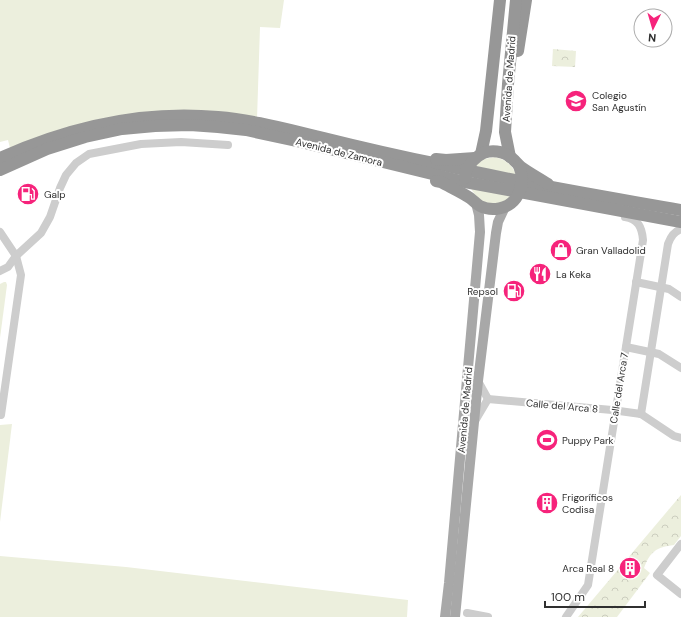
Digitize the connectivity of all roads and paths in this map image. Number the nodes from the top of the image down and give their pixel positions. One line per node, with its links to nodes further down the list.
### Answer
1 (500, 0): 7 (highway, Avenida de Madrid)
2 (516, 0): 4 (highway, Avenida de Madrid)
3 (526, 0): 4 (highway)
4 (508, 84): 8 (highway, Avenida de Madrid)
5 (228, 145): 22 (street)
6 (354, 150): 7 (highway); 9 (highway, Avenida de Zamora); 12 (highway, Avenida de Zamora); 15 (highway)
7 (478, 156): 8 (highway); 12 (highway)
8 (510, 157): 10 (highway)
9 (4, 161): 11 (highway)
10 (519, 166): 13 (highway); 14 (highway)
11 (0, 176)
12 (466, 176): 13 (highway, Avenida de Zamora); 15 (highway)
13 (521, 187): 14 (highway, Avenida de Zamora); 16 (highway); 17 (highway, Avenida de Zamora)
14 (554, 188): 18 (highway, Avenida de Zamora)
15 (473, 201): 16 (highway); 40 (main road, Avenida de Madrid)
16 (505, 207): 30 (main road, Avenida de Madrid)
17 (597, 208): 19 (highway, Avenida de Zamora); 24 (street, Calle del Arca 7)
18 (681, 210)
19 (681, 222)
20 (681, 229): 25 (street)
21 (0, 232): 22 (street)
22 (16, 256): 23 (street); 34 (street)
23 (0, 271)
24 (636, 282): 25 (street); 27 (street, Calle del Arca 7)
25 (661, 287): 26 (street); 28 (street)
26 (681, 297)
27 (626, 347): 28 (street); 32 (street, Calle del Arca 7)
28 (651, 352): 29 (street); 33 (street)
29 (681, 368)
30 (478, 382): 31 (street, Avenida de Madrid); 35 (main road, Avenida de Madrid)
31 (488, 400): 32 (street, Calle del Arca 8); 35 (street)
32 (616, 410): 33 (street, Calle del Arca 8); 43 (street, Calle del Arca 7)
33 (641, 414): 36 (street, Calle del Arca 8)
34 (1, 415)
35 (473, 424): 41 (main road, Avenida de Madrid)
36 (681, 438)
37 (681, 544): 38 (street)
38 (681, 594)
39 (467, 614): 42 (street)
40 (445, 617)
41 (455, 617)
42 (488, 617)
43 (566, 617)

